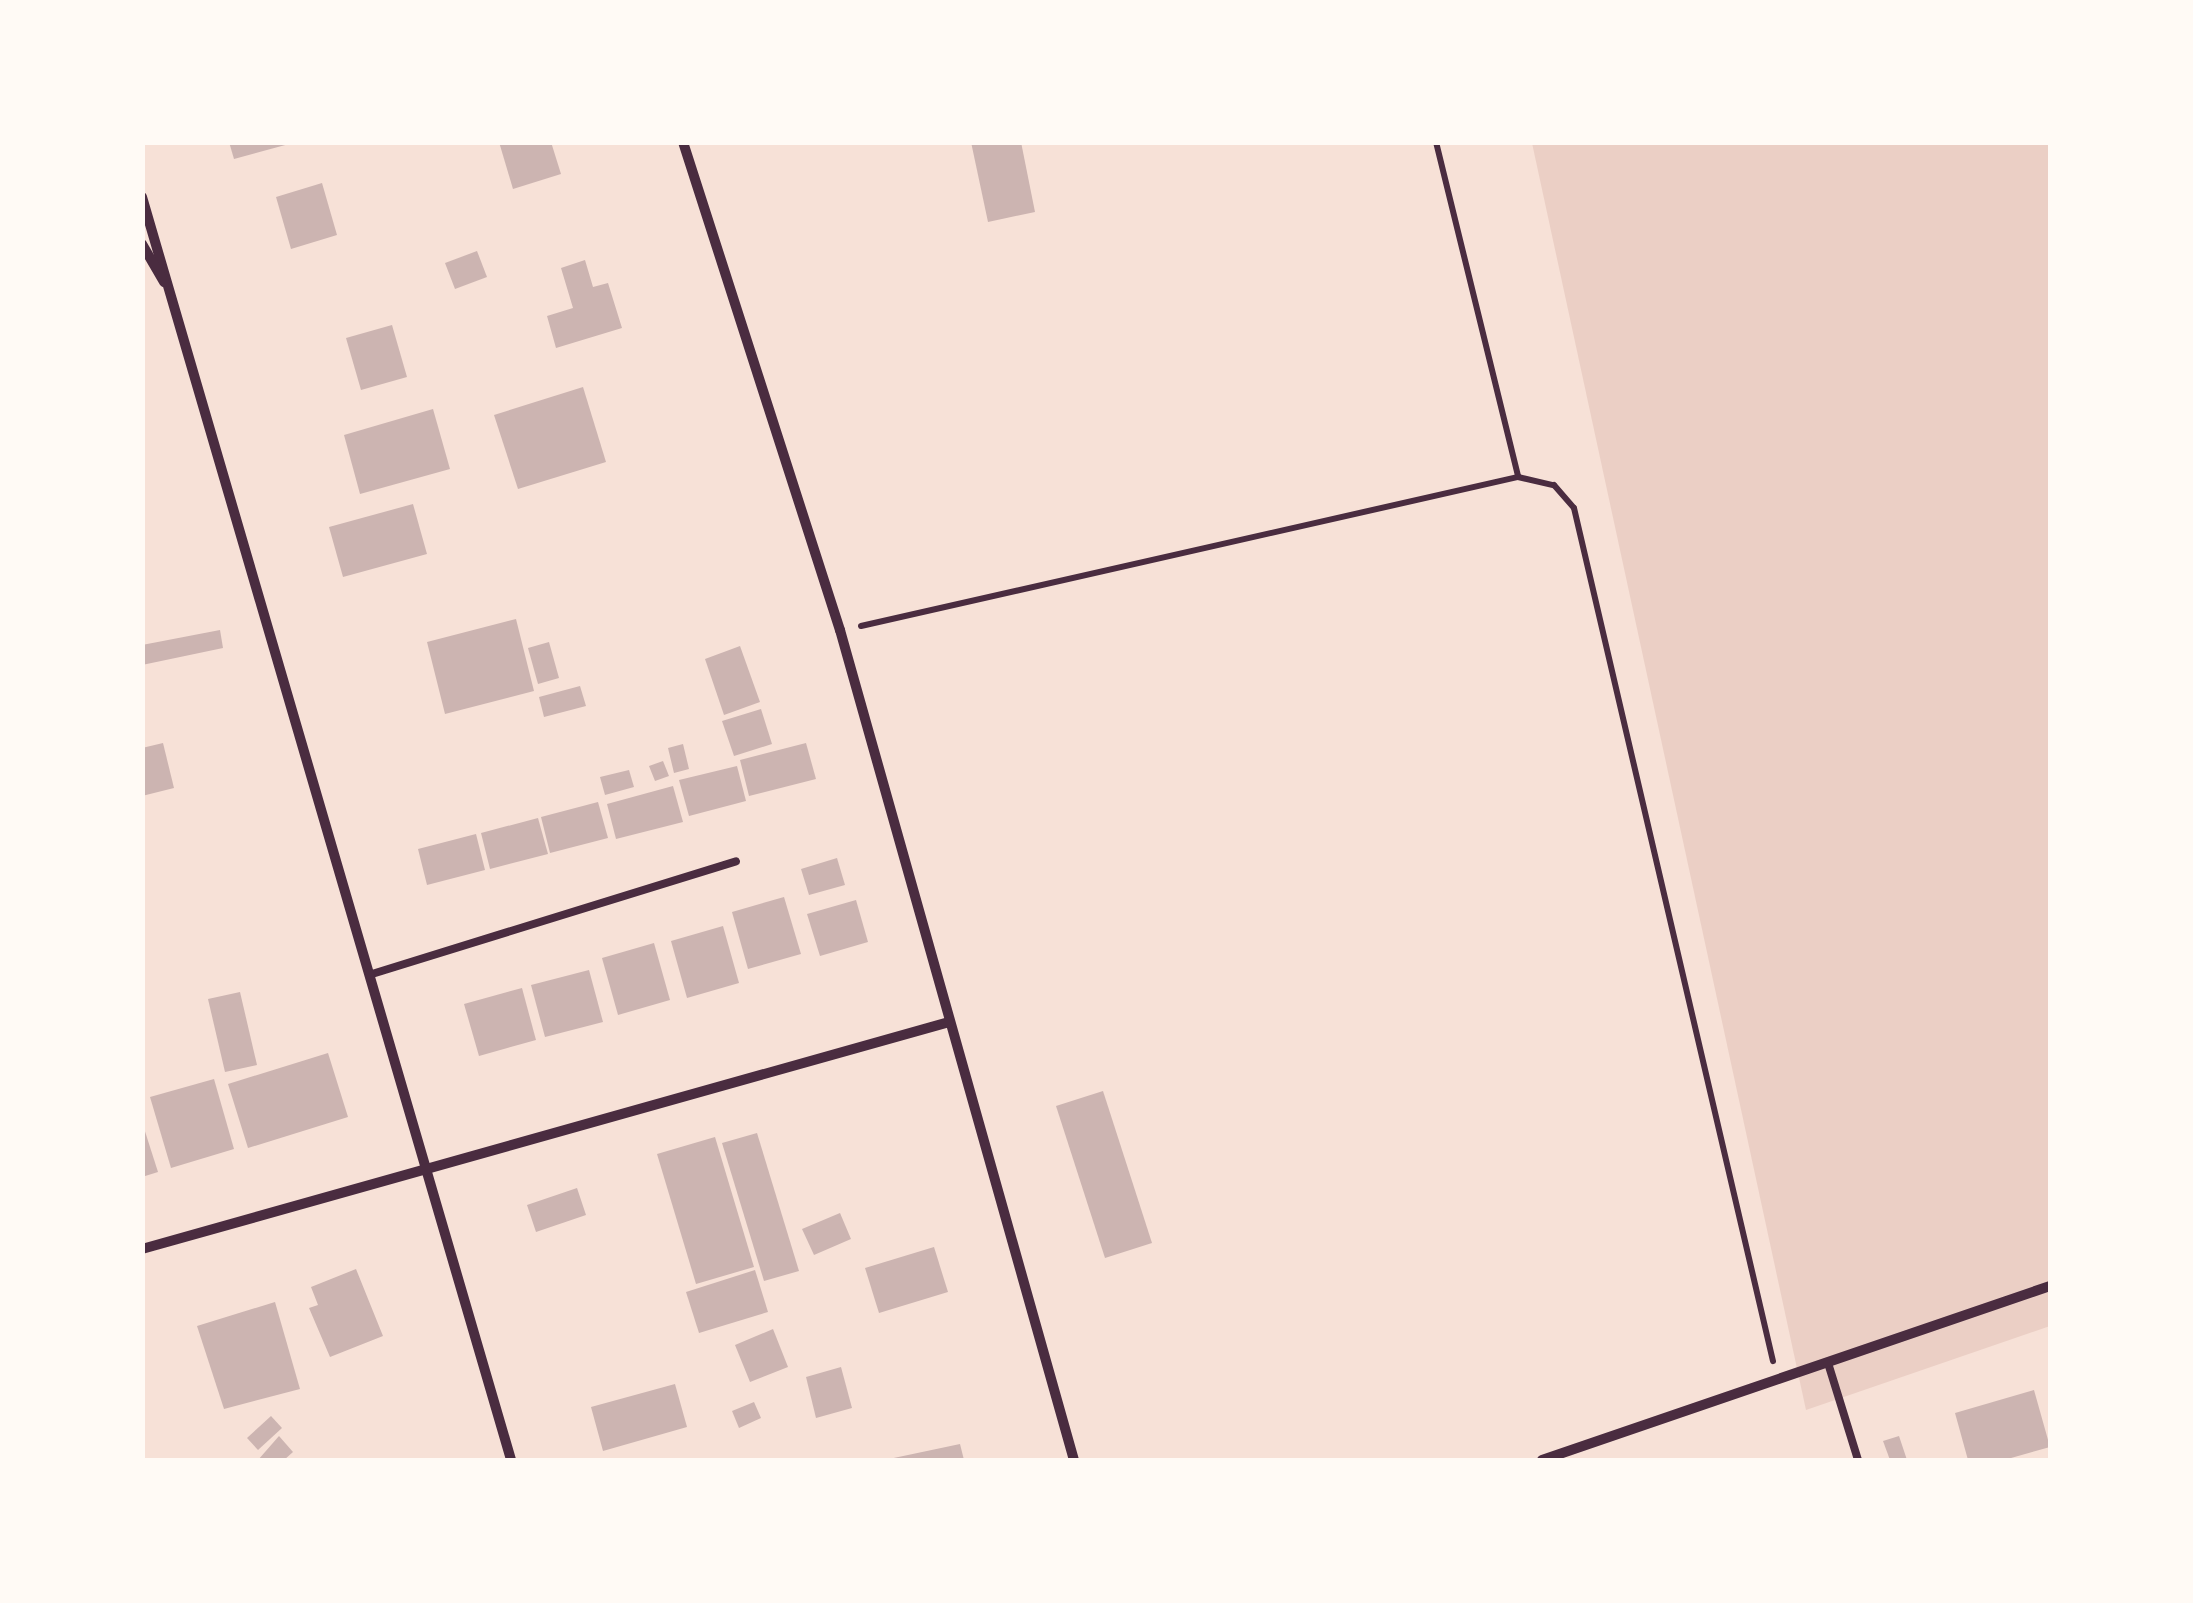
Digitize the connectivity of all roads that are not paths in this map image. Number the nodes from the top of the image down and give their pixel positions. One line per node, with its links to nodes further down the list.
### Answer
1 (684, 142): 7 (street)
2 (142, 197): 4 (street)
3 (142, 244): 4 (street)
4 (174, 299): 6 (street)
5 (736, 861): 6 (lane)
6 (372, 974): 8 (street)
7 (949, 1022): 8 (street); 13 (street)
8 (425, 1170): 9 (street); 12 (street)
9 (142, 1249)
10 (2050, 1286): 11 (street)
11 (1828, 1363): 14 (street); 15 (lane)
12 (511, 1460)
13 (1074, 1460)
14 (1542, 1460)
15 (1858, 1460)

